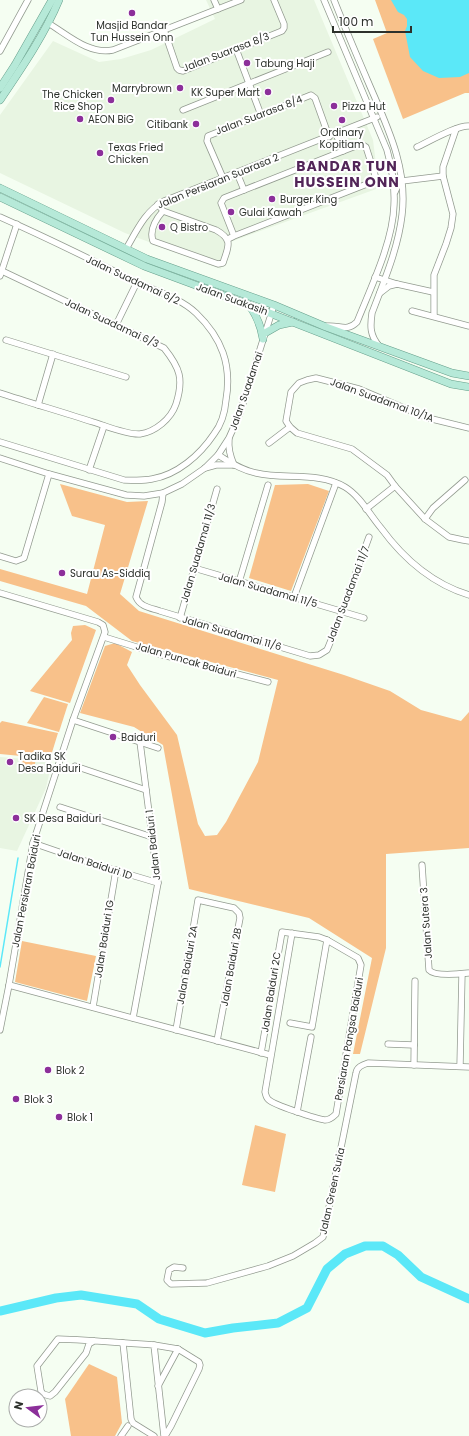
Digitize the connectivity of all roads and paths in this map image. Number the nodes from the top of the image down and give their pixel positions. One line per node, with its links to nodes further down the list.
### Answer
1 (28, 0): 12 (street)
2 (52, 0): 17 (main road)
3 (59, 0): 10 (main road)
4 (214, 0): 9 (street)
5 (241, 0): 9 (street)
6 (274, 0): 13 (street, Jalan Suarasa 8/3)
7 (324, 0): 22 (street)
8 (334, 0): 21 (street)
9 (218, 9): 11 (street)
10 (48, 23): 11 (street); 18 (main road)
11 (164, 30): 13 (street, Jalan Suarasa 8/3)
12 (2, 42): 14 (street)
13 (236, 49): 16 (street)
14 (0, 50)
15 (328, 52): 16 (street)
16 (248, 84): 19 (street); 20 (street)
17 (0, 88)
18 (0, 100)
19 (183, 110)
20 (261, 115): 26 (street, Jalan Suarasa 8/4); 32 (street, Jalan Suarasa 8/4)
21 (382, 115): 22 (street, Jalan Persiaran Suarasa 2); 29 (street)
22 (374, 118): 25 (street, Jalan Persiaran Suarasa 2); 37 (street)
23 (469, 126): 24 (street)
24 (456, 129): 27 (street); 31 (street)
25 (336, 134): 26 (street, Jalan Persiaran Suarasa 2); 28 (street)
26 (329, 137): 30 (street, Jalan Persiaran Suarasa 2)
27 (417, 147)
28 (343, 151): 36 (street); 44 (street)
29 (400, 166): 33 (street); 34 (street)
30 (237, 173): 32 (street, Jalan Persiaran Suarasa 2); 36 (street)
31 (443, 176): 33 (street); 53 (street)
32 (223, 178): 40 (street, Jalan Persiaran Suarasa 2)
33 (413, 180): 34 (street); 38 (street)
34 (402, 181): 37 (street); 38 (street)
35 (0, 188): 46 (main road, Jalan Suakasih)
36 (244, 190): 44 (street)
37 (394, 192): 49 (street)
38 (403, 196): 47 (street)
39 (0, 197): 55 (main road, Jalan Suakasih)
40 (158, 204): 41 (street); 46 (street, Jalan Persiaran Suarasa 2)
41 (163, 211): 45 (street); 45 (street)
42 (0, 217): 43 (street, Jalan Suadamai 6/2)
43 (17, 224): 48 (street); 51 (street, Jalan Suadamai 6/2)
44 (234, 236): 45 (street)
45 (228, 238)
46 (126, 249): 56 (main road, Jalan Suakasih)
47 (389, 268): 50 (street); 52 (street)
48 (1, 274): 61 (street, Jalan Suadamai 6/3)
49 (375, 277): 50 (street); 62 (street)
50 (384, 280): 52 (street); 54 (street)
51 (137, 282): 61 (street); 83 (street, Jalan Suadamai 6/2)
52 (397, 284): 53 (street); 54 (street)
53 (433, 292): 59 (street)
54 (380, 293): 66 (street)
55 (249, 305): 58 (main road, Jalan Suakasih); 64 (main road)
56 (274, 305): 58 (street, Jalan Suadamai); 62 (main road, Jalan Suakasih)
57 (412, 311): 59 (street)
58 (271, 313): 60 (main road, Jalan Suakasih); 64 (street, Jalan Suadamai)
59 (434, 316): 63 (street)
60 (293, 322): 64 (main road); 70 (main road, Jalan Suakasih)
61 (116, 325): 73 (street, Jalan Suadamai 6/3)
62 (326, 326): 66 (main road, Jalan Suakasih)
63 (469, 326)
64 (264, 336): 76 (street, Jalan Suadamai)
65 (6, 340): 67 (street)
66 (379, 346): 69 (main road, Jalan Suakasih)
67 (53, 354): 68 (street); 72 (street)
68 (126, 376)
69 (469, 376)
70 (469, 387)
71 (0, 393): 72 (street, Jalan Suadamai 6/3)
72 (38, 405): 73 (street, Jalan Suadamai 6/3)
73 (104, 426): 83 (street)
74 (290, 427): 75 (street, Jalan Suadamai 10/1A); 78 (street); 88 (street)
75 (469, 428)
76 (229, 438): 79 (street, Jalan Suadamai); 81 (street)
77 (0, 442): 83 (street, Jalan Suadamai 6/2)
78 (269, 443)
79 (218, 455): 81 (street); 82 (street, Jalan Suadamai)
80 (0, 458): 84 (street, Jalan Suadamai)
81 (234, 465): 82 (street); 86 (street)
82 (204, 468): 90 (street, Jalan Suadamai)
83 (89, 470)
84 (49, 474): 90 (street, Jalan Suadamai); 95 (street)
85 (465, 480): 92 (street)
86 (336, 484): 91 (street); 100 (street)
87 (268, 485): 97 (street)
88 (395, 486): 91 (street); 92 (street)
89 (216, 489): 96 (street, Jalan Suadamai 11/3)
90 (163, 493): 102 (street, Jalan Suadamai 11/6)
91 (366, 509): 99 (street)
92 (425, 519): 94 (street)
93 (369, 537): 101 (street, Jalan Suadamai 11/7)
94 (469, 540)
95 (0, 556)
96 (194, 568): 97 (street, Jalan Suadamai 11/5); 102 (street, Jalan Suadamai 11/3)
97 (239, 582): 100 (street, Jalan Suadamai 11/5)
98 (0, 593): 104 (street)
99 (469, 595)
100 (294, 598): 101 (street, Jalan Suadamai 11/5)
101 (342, 611): 103 (street, Jalan Suadamai 11/5); 105 (street, Jalan Suadamai 11/7)
102 (180, 618): 105 (street, Jalan Suadamai 11/6)
103 (364, 618)
104 (104, 637): 106 (street, Jalan Puncak Baiduri); 107 (street, Jalan Persiaran Baiduri)
105 (327, 650)
106 (268, 682)
107 (73, 720): 108 (street); 114 (street, Jalan Persiaran Baiduri)
108 (140, 742): 109 (street); 111 (street, Jalan Baiduri 1)
109 (158, 748)
110 (74, 766): 111 (street)
111 (146, 790): 113 (street, Jalan Baiduri 1)
112 (60, 807): 113 (street)
113 (152, 837): 117 (street, Jalan Baiduri 1)
114 (33, 843): 116 (street, Jalan Baiduri 1D); 125 (street, Jalan Persiaran Baiduri)
115 (422, 865): 123 (street, Jalan Sutera 3)
116 (116, 870): 117 (street, Jalan Baiduri 1D); 126 (street, Jalan Baiduri 1G)
117 (158, 883): 127 (street, Jalan Baiduri 1)
118 (198, 900): 130 (street, Jalan Baiduri 2A); 132 (street, Jalan Baiduri 2B)
119 (282, 932): 120 (street, Persiaran Pangsa Baiduri); 135 (street, Jalan Baiduri 2C)
120 (292, 933): 121 (street, Persiaran Pangsa Baiduri); 136 (street)
121 (327, 940): 128 (street); 140 (street, Persiaran Pangsa Baiduri)
122 (469, 973): 123 (street)
123 (462, 974): 138 (street)
124 (415, 981): 134 (street)
125 (9, 985): 126 (street); 129 (street, Jalan Persiaran Baiduri)
126 (93, 1007): 127 (street)
127 (134, 1018): 130 (street)
128 (290, 1023)
129 (0, 1029)
130 (176, 1030): 132 (street)
131 (311, 1037): 140 (street)
132 (217, 1041): 135 (street)
133 (388, 1044): 134 (street)
134 (414, 1045): 137 (street)
135 (261, 1053): 136 (street)
136 (270, 1055): 140 (street, Persiaran Pangsa Baiduri)
137 (414, 1062): 138 (street); 141 (street, Jalan Green Suria)
138 (460, 1066): 139 (street)
139 (469, 1067)
140 (297, 1112)
141 (183, 1268)
142 (94, 1341): 142 (street); 143 (street)
143 (123, 1343): 144 (street); 149 (street)
144 (154, 1345): 145 (street); 146 (street)
145 (178, 1349): 146 (street); 150 (street)
146 (158, 1386): 150 (street)
147 (128, 1426): 148 (street)
148 (121, 1436)
149 (154, 1436)
150 (164, 1436)

